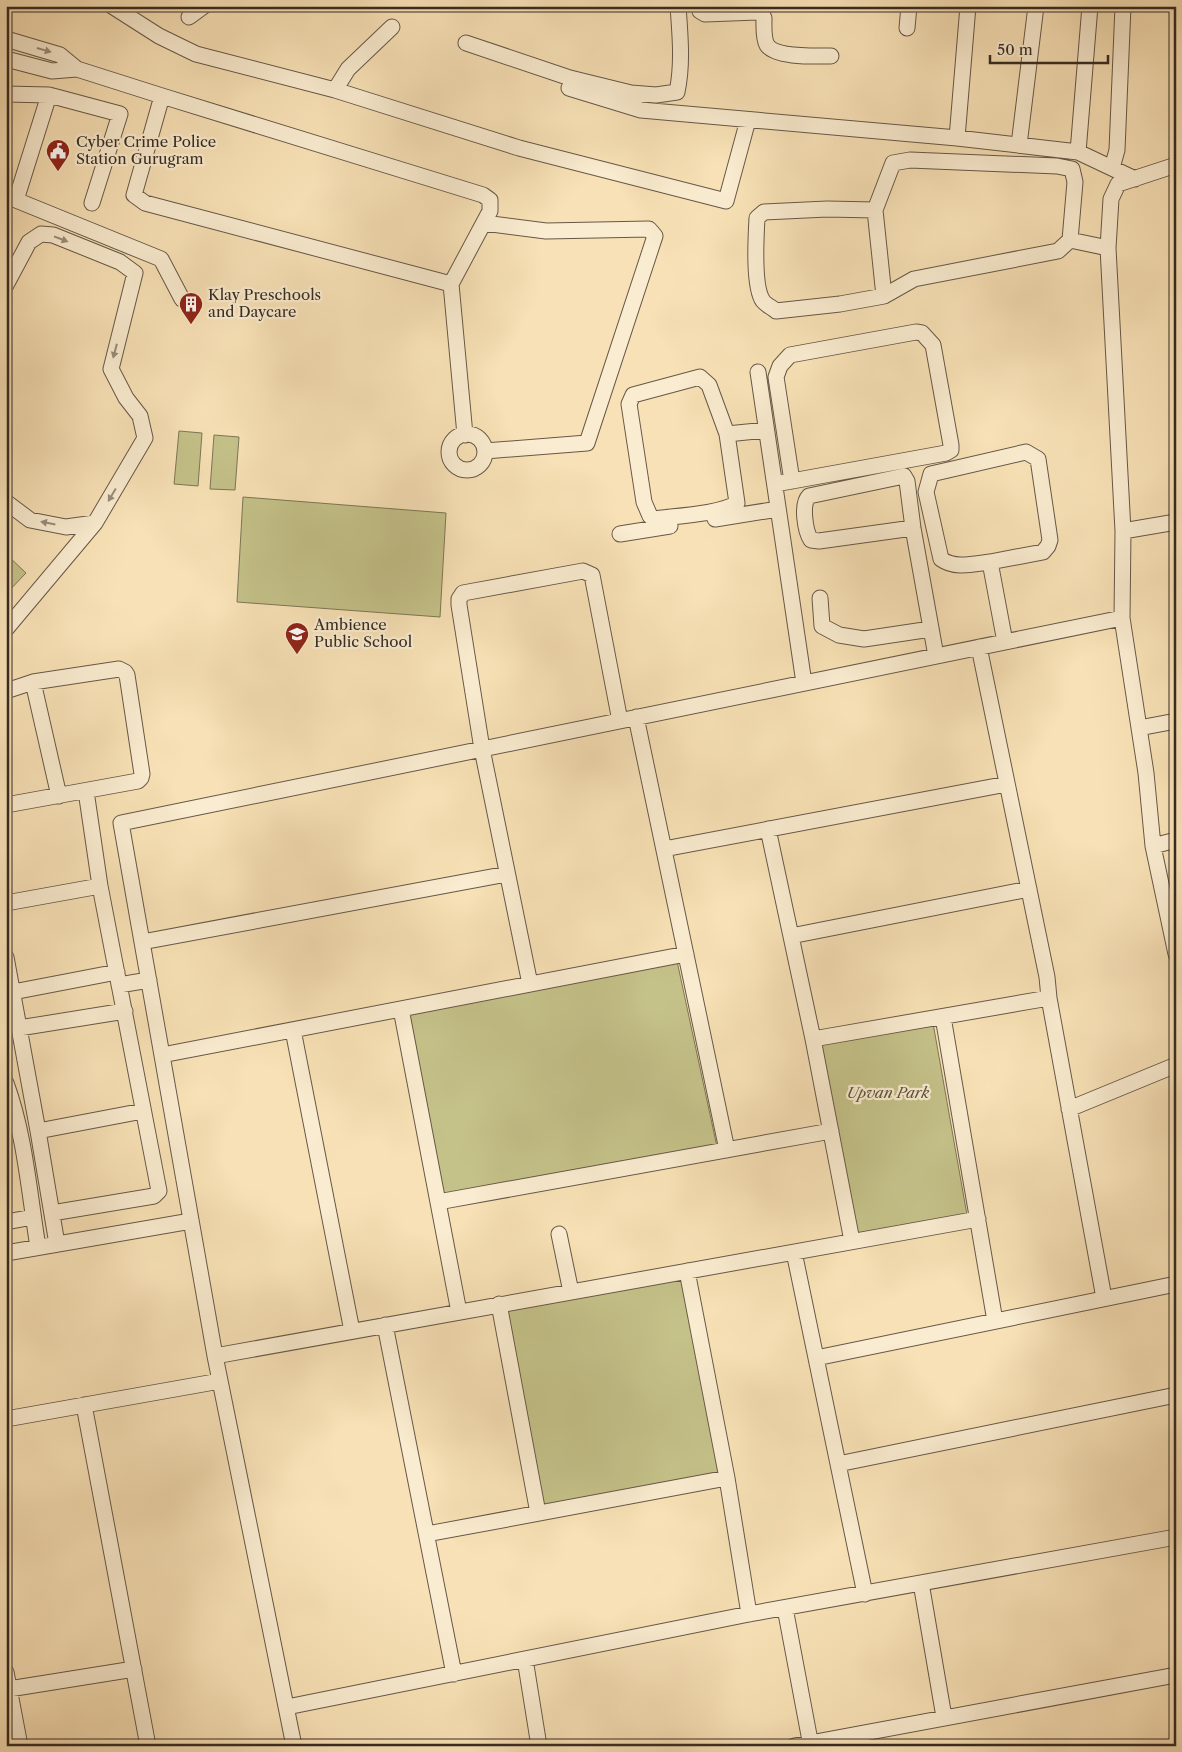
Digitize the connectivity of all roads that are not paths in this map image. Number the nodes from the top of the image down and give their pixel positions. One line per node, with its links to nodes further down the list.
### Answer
1 (112, 6): 19 (street)
2 (204, 6): 10 (street)
3 (678, 6): 14 (street)
4 (700, 6): 15 (street)
5 (909, 6): 12 (street)
6 (968, 6): 24 (street)
7 (1036, 6): 25 (street)
8 (1090, 6): 26 (street)
9 (1123, 6): 28 (street)
10 (188, 17)
11 (392, 27): 19 (street)
12 (907, 28)
13 (6, 39): 17 (street, one-way to 17)
14 (466, 43)
15 (831, 56)
16 (6, 59): 17 (street)
17 (78, 69): 22 (street)
18 (569, 88): 23 (street)
19 (335, 90): 23 (street)
20 (6, 94): 21 (street)
21 (49, 95): 30 (street); 31 (street)
22 (162, 96): 33 (street); 36 (street)
23 (748, 120): 24 (street)
24 (957, 138): 25 (street)
25 (1019, 145): 26 (street)
26 (1078, 152): 28 (street)
27 (1176, 166): 29 (street)
28 (1112, 168): 29 (street)
29 (1135, 179): 35 (street)
30 (11, 198): 39 (street)
31 (92, 203)
32 (875, 210): 34 (street); 38 (street); 38 (street)
33 (484, 223): 36 (street); 44 (street)
34 (1070, 240): 35 (street); 38 (street)
35 (1108, 248): 52 (street)
36 (451, 284): 43 (street)
37 (6, 285): 50 (street, one-way to 50)
38 (884, 296)
39 (182, 299)
40 (758, 372): 41 (street)
41 (766, 430): 42 (street); 46 (street)
42 (727, 434): 42 (street)
43 (465, 435): 44 (street); 44 (street)
44 (485, 452)
45 (792, 481): 45 (street); 46 (street)
46 (775, 484): 48 (street)
47 (6, 502): 50 (street, one-way to 47)
48 (778, 509): 53 (street); 63 (street)
49 (1176, 522): 52 (street)
50 (94, 523): 57 (street)
51 (913, 528): 51 (street); 58 (street)
52 (1123, 531): 56 (street)
53 (620, 534)
54 (990, 562): 54 (street); 59 (street)
55 (820, 598): 58 (street)
56 (1122, 618): 59 (street); 68 (street)
57 (6, 629)
58 (931, 629): 61 (street)
59 (1005, 642): 60 (street)
60 (979, 647): 61 (street); 70 (street)
61 (936, 656): 63 (street)
62 (33, 682): 64 (street); 71 (street); 72 (street)
63 (804, 683): 65 (street)
64 (6, 691)
65 (636, 718): 66 (street); 77 (street)
66 (620, 721): 69 (street); 69 (street)
67 (1176, 721): 68 (street)
68 (1139, 728): 76 (street)
69 (482, 749): 78 (street); 83 (street)
70 (1007, 784): 74 (street); 80 (street)
71 (86, 791): 72 (street); 79 (street)
72 (59, 796): 73 (street)
73 (6, 805)
74 (768, 829): 77 (street); 82 (street)
75 (1176, 840): 76 (street)
76 (1153, 846): 85 (street)
77 (664, 849): 84 (street)
78 (507, 874): 83 (street); 89 (street)
79 (100, 886): 81 (street); 87 (street)
80 (1028, 889): 82 (street); 91 (street)
81 (6, 903)
82 (791, 936): 97 (street)
83 (142, 942): 88 (street)
84 (686, 954): 89 (street); 105 (street)
85 (1176, 954)
86 (6, 957): 90 (street)
87 (118, 979): 88 (street); 90 (street); 93 (street)
88 (149, 980): 98 (street)
89 (530, 984): 92 (street)
90 (13, 992): 95 (street)
91 (1049, 998): 94 (street); 101 (street)
92 (401, 1009): 96 (street); 106 (street)
93 (124, 1011): 95 (street); 102 (street)
94 (943, 1017): 97 (street); 109 (street)
95 (19, 1028): 103 (street)
96 (293, 1030): 98 (street); 126 (street)
97 (813, 1039): 104 (street)
98 (162, 1054): 110 (street)
99 (1176, 1065): 101 (street)
100 (6, 1083): 108 (street)
101 (1069, 1108): 121 (street)
102 (143, 1111): 103 (street); 107 (street)
103 (38, 1131): 107 (street)
104 (830, 1131): 105 (street); 113 (street)
105 (727, 1150): 106 (street)
106 (438, 1202): 123 (street)
107 (52, 1213): 114 (street)
108 (33, 1217): 111 (street); 115 (street)
109 (978, 1218): 113 (street); 124 (street)
110 (191, 1221): 114 (street); 127 (street)
111 (6, 1222)
112 (559, 1234): 120 (street)
113 (852, 1241): 116 (street)
114 (57, 1244): 115 (street)
115 (38, 1247): 117 (street)
116 (794, 1252): 118 (street); 128 (street)
117 (6, 1253)
118 (687, 1271): 120 (street); 134 (street)
119 (1176, 1284): 121 (street)
120 (571, 1292): 122 (street)
121 (1104, 1298): 124 (street)
122 (499, 1304): 123 (street); 135 (street)
123 (459, 1312): 125 (street)
124 (995, 1320): 128 (street)
125 (385, 1325): 126 (street); 136 (street)
126 (352, 1331): 127 (street)
127 (215, 1356): 129 (street)
128 (816, 1358): 133 (street)
129 (220, 1381): 131 (street); 148 (street)
130 (1176, 1395): 133 (street)
131 (84, 1405): 132 (street); 143 (street)
132 (6, 1419)
133 (838, 1464): 139 (street)
134 (727, 1478): 135 (street); 141 (street)
135 (538, 1513): 136 (street)
136 (426, 1534): 145 (street)
137 (1176, 1537): 138 (street)
138 (921, 1583): 139 (street); 149 (street)
139 (865, 1594): 140 (street)
140 (785, 1608): 141 (street); 150 (street)
141 (749, 1614): 142 (street)
142 (524, 1659): 145 (street); 154 (street)
143 (134, 1668): 147 (street); 152 (street)
144 (6, 1672): 147 (street)
145 (454, 1674): 148 (street)
146 (1176, 1675): 149 (street)
147 (9, 1689): 151 (street)
148 (287, 1707): 153 (street)
149 (944, 1717): 150 (street)
150 (811, 1744): 155 (street)
151 (20, 1746)
152 (148, 1746)
153 (294, 1746)
154 (539, 1746)
155 (794, 1746)

